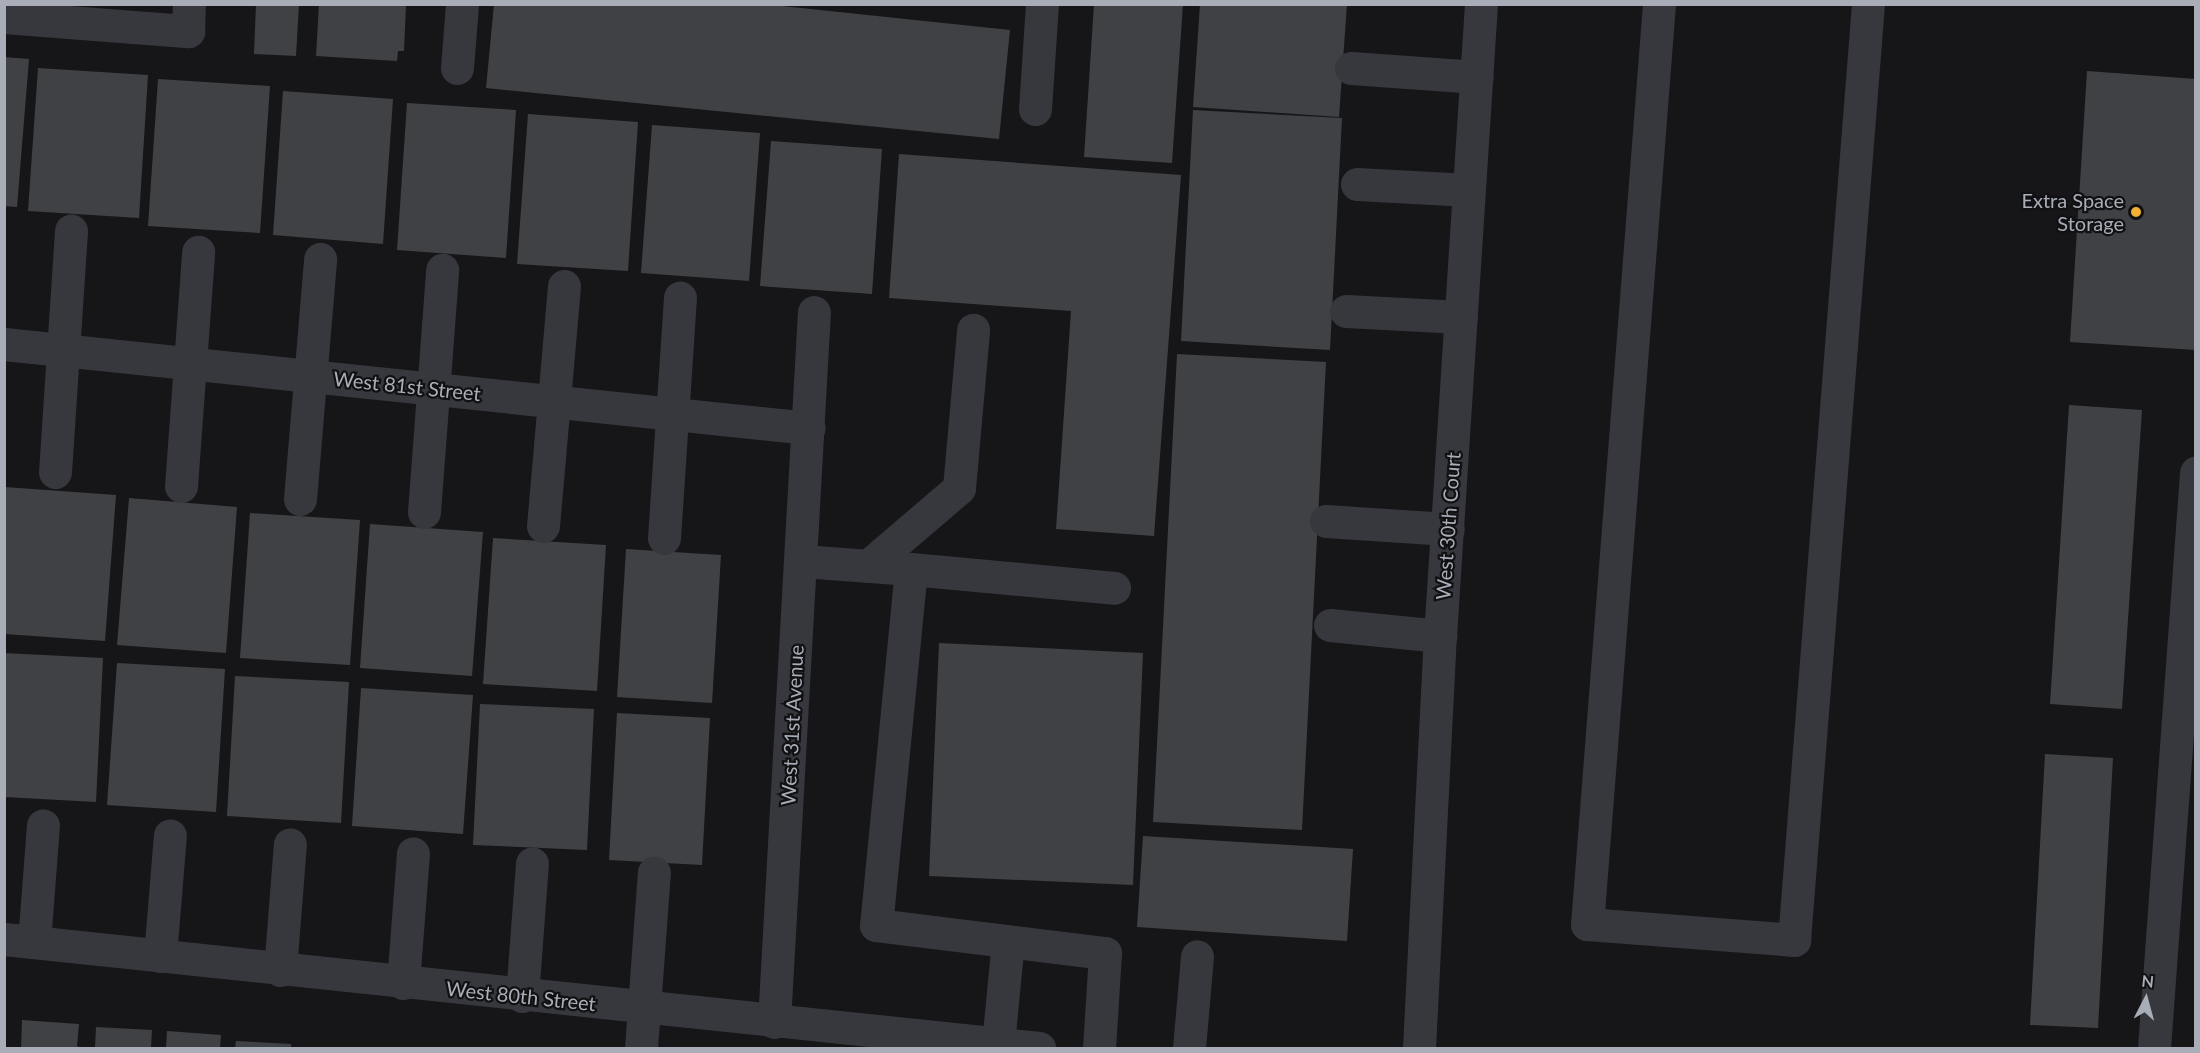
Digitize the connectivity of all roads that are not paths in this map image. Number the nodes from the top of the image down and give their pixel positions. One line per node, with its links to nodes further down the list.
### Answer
1 (189, 4): 7 (street)
2 (462, 4): 8 (street)
3 (1042, 4): 11 (street)
4 (1481, 4): 10 (street, West 30th Court)
5 (1659, 4): 6 (street)
6 (1868, 4)
7 (4, 17)
8 (457, 68)
9 (1351, 68): 10 (street)
10 (1477, 77): 13 (street, West 30th Court)
11 (1035, 109)
12 (1357, 184): 13 (street)
13 (1469, 190): 22 (street, West 30th Court)
14 (71, 231): 25 (street)
15 (198, 252): 26 (street)
16 (320, 259): 27 (street)
17 (442, 270): 28 (street)
18 (564, 286): 29 (street)
19 (680, 298): 30 (street)
20 (1346, 311): 22 (street)
21 (814, 312): 31 (street, West 31st Avenue)
22 (1461, 317): 39 (street, West 30th Court)
23 (973, 330): 42 (street)
24 (4, 344): 25 (street, West 81st Street)
25 (63, 350): 26 (street, West 81st Street); 32 (street)
26 (190, 363): 27 (street, West 81st Street); 34 (street)
27 (310, 376): 28 (street, West 81st Street); 35 (street)
28 (433, 389): 29 (street, West 81st Street); 36 (street)
29 (554, 402): 30 (street, West 81st Street); 38 (street)
30 (672, 414): 31 (street, West 81st Street); 40 (street)
31 (809, 428): 41 (street, West 31st Avenue)
32 (55, 472)
33 (2196, 473): 68 (street)
34 (181, 486)
35 (300, 499)
36 (424, 512)
37 (1326, 521): 39 (street)
38 (543, 526)
39 (1448, 529): 46 (street, West 30th Court)
40 (664, 538)
41 (802, 561): 42 (street); 61 (street, West 31st Avenue)
42 (868, 566): 43 (street)
43 (910, 569): 44 (street); 54 (street)
44 (1114, 588)
45 (1330, 625): 46 (street)
46 (1440, 636): 67 (street, West 30th Court)
47 (43, 825): 53 (street)
48 (170, 835): 55 (street)
49 (290, 844): 57 (street)
50 (414, 853): 58 (street)
51 (532, 862): 59 (street)
52 (654, 872): 60 (street)
53 (19, 941): 55 (street, West 80th Street)
54 (1008, 941): 62 (street); 65 (street)
55 (160, 956): 57 (street, West 80th Street)
56 (1197, 956): 66 (street)
57 (280, 970): 58 (street, West 80th Street)
58 (404, 982): 59 (street, West 80th Street)
59 (522, 996): 60 (street, West 80th Street)
60 (643, 1009): 61 (street, West 80th Street); 63 (street)
61 (774, 1022): 62 (street, West 80th Street)
62 (1019, 1047): 64 (street, West 80th Street)
63 (641, 1048)
64 (1039, 1048)
65 (1099, 1048)
66 (1189, 1048)
67 (1419, 1048)
68 (2154, 1048)

